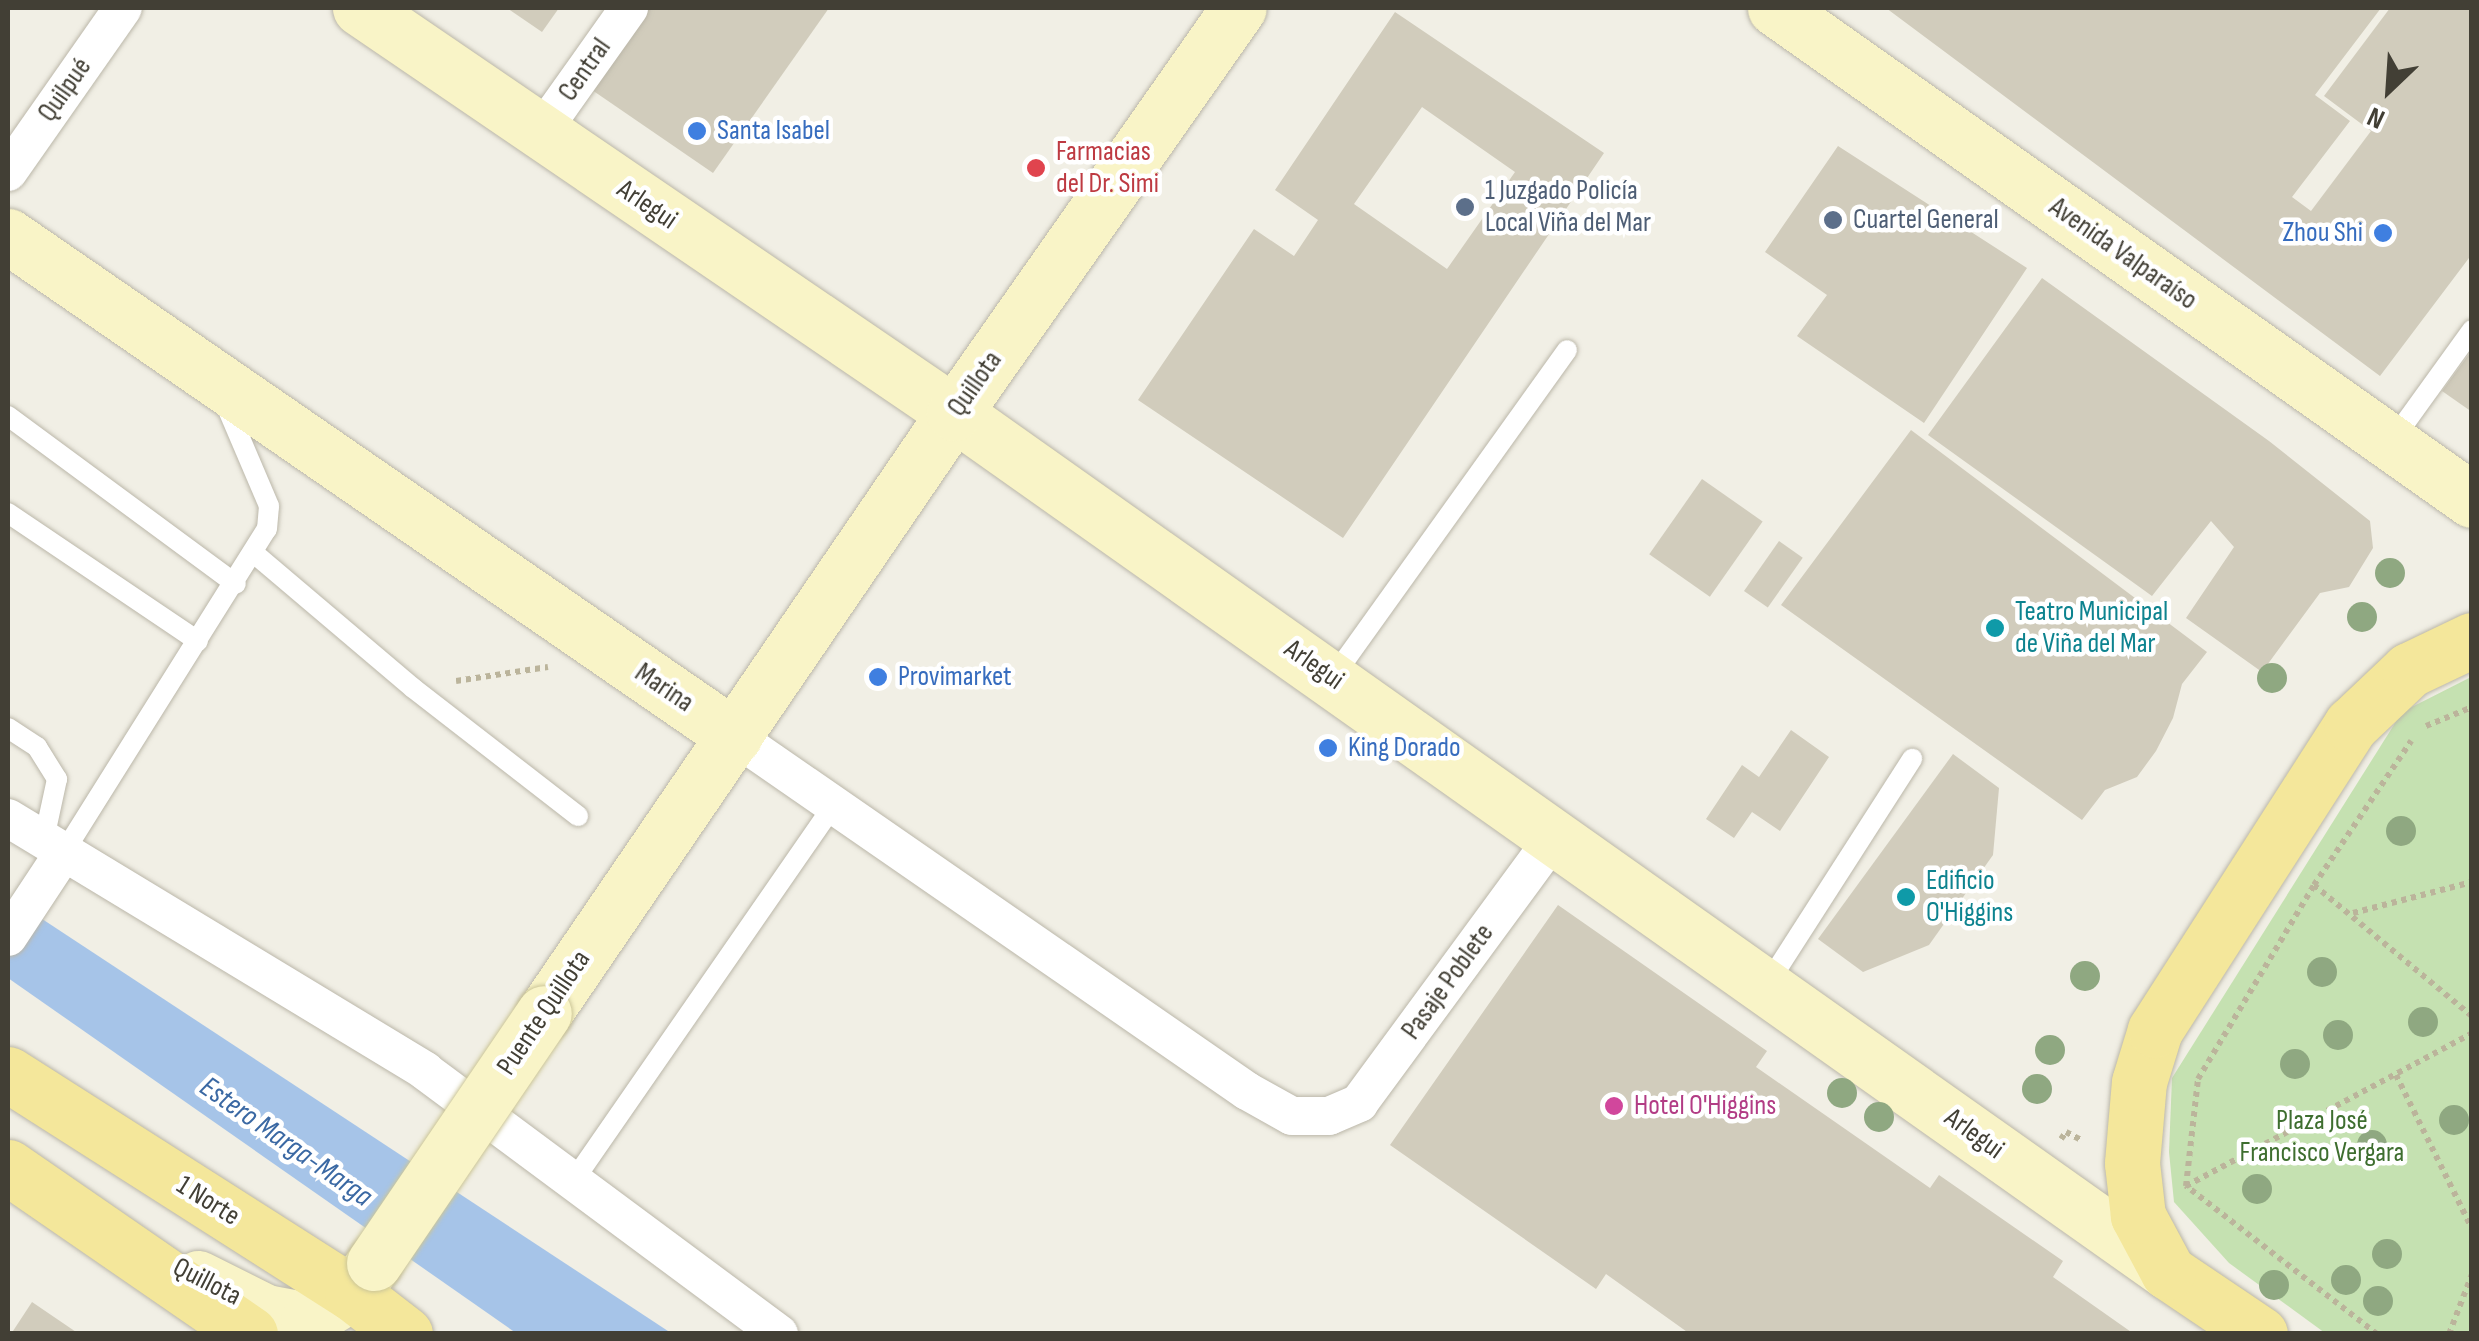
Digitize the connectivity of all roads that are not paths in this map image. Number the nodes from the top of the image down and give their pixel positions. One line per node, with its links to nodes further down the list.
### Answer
1 (123, 8): 7 (street, Quilpué)
2 (360, 8): 6 (main road, Arlegui)
3 (629, 8): 6 (street, Central)
4 (1239, 8): 12 (main road, Quillota)
5 (1775, 8): 14 (main road, Avenida Valparaíso)
6 (541, 132): 12 (main road, Arlegui)
7 (8, 172)
8 (8, 236): 11 (main road, Marina)
9 (2472, 330): 14 (lane)
10 (1567, 350): 21 (lane)
11 (214, 378): 17 (lane); 23 (main road, Marina)
12 (954, 413): 21 (main road, Arlegui); 23 (main road, Quillota)
13 (8, 416): 18 (lane)
14 (2390, 443): 15 (main road, Avenida Valparaíso)
15 (2472, 500)
16 (8, 513): 20 (lane)
17 (255, 554): 18 (lane); 26 (lane)
18 (236, 584): 20 (lane)
19 (2472, 640): 37 (main road)
20 (198, 641): 29 (lane)
21 (1332, 678): 28 (main road, Arlegui)
22 (8, 728): 29 (lane)
23 (724, 750): 25 (street, Marina); 38 (main road, Puente Quillota, bridge)
24 (1912, 760): 31 (lane)
25 (835, 802): 33 (street, Marina); 35 (lane)
26 (578, 816)
27 (8, 818): 29 (street)
28 (1556, 835): 31 (main road, Arlegui); 33 (street, Pasaje Poblete)
29 (54, 845): 30 (street); 35 (street)
30 (8, 937)
31 (1767, 986): 37 (main road, Arlegui)
32 (8, 1074): 38 (main road, 1 Norte)
33 (1330, 1116)
34 (8, 1167): 36 (main road)
35 (574, 1180): 41 (street)
36 (84, 1220): 38 (main road, Quillota); 39 (main road)
37 (2168, 1272): 42 (main road, Arlegui)
38 (363, 1278): 40 (main road, 1 Norte)
39 (250, 1334)
40 (405, 1334)
41 (778, 1334)
42 (2260, 1334)

